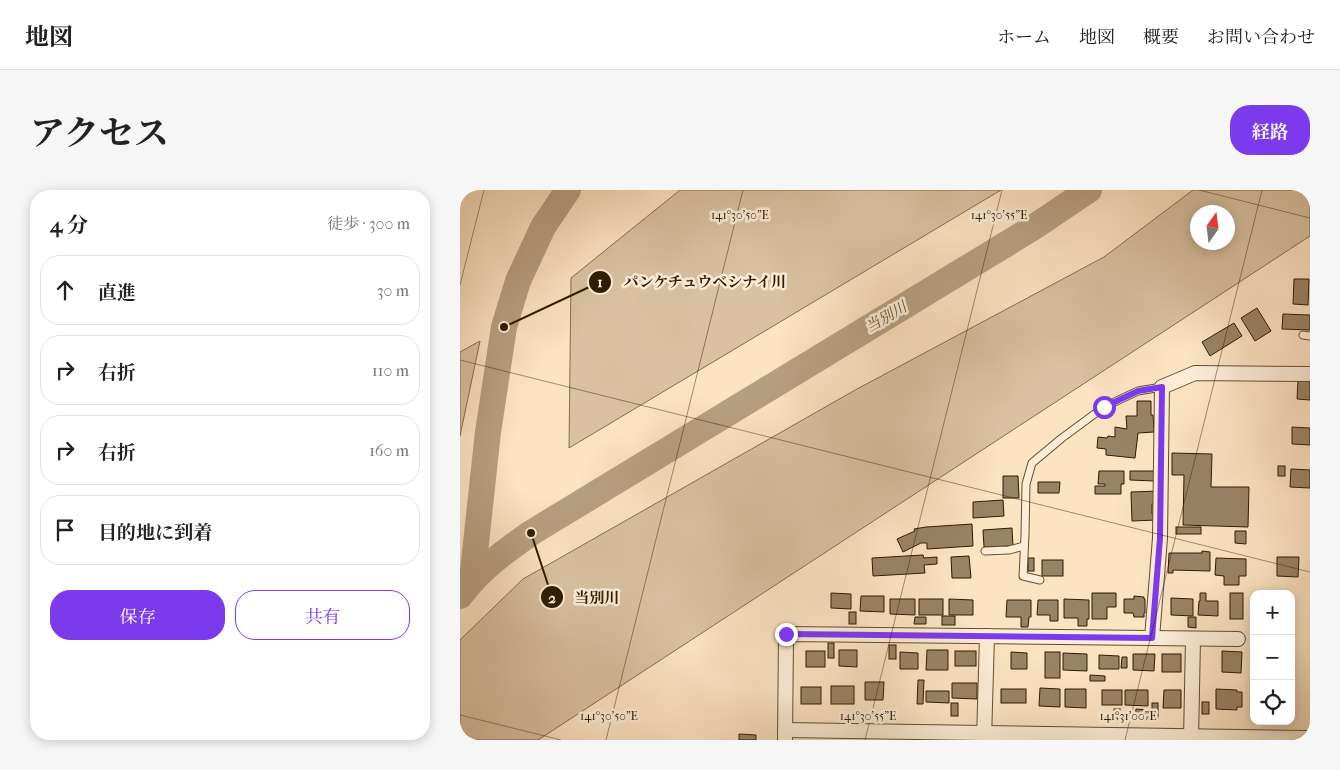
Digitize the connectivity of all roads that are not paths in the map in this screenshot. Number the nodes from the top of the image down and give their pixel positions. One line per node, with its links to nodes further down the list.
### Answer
1 (1310, 374): 2 (street)
2 (1162, 387): 3 (lane); 7 (street)
3 (1024, 546): 4 (lane); 5 (lane)
4 (985, 551)
5 (1040, 580)
6 (987, 636): 7 (street); 10 (street); 12 (street)
7 (1152, 638): 8 (street)
8 (1193, 639): 9 (street); 14 (street)
9 (1238, 640)
10 (785, 735): 11 (street)
11 (886, 736): 12 (street)
12 (984, 737): 13 (street)
13 (1085, 737): 14 (street)
14 (1191, 738): 15 (street)
15 (1308, 740)

